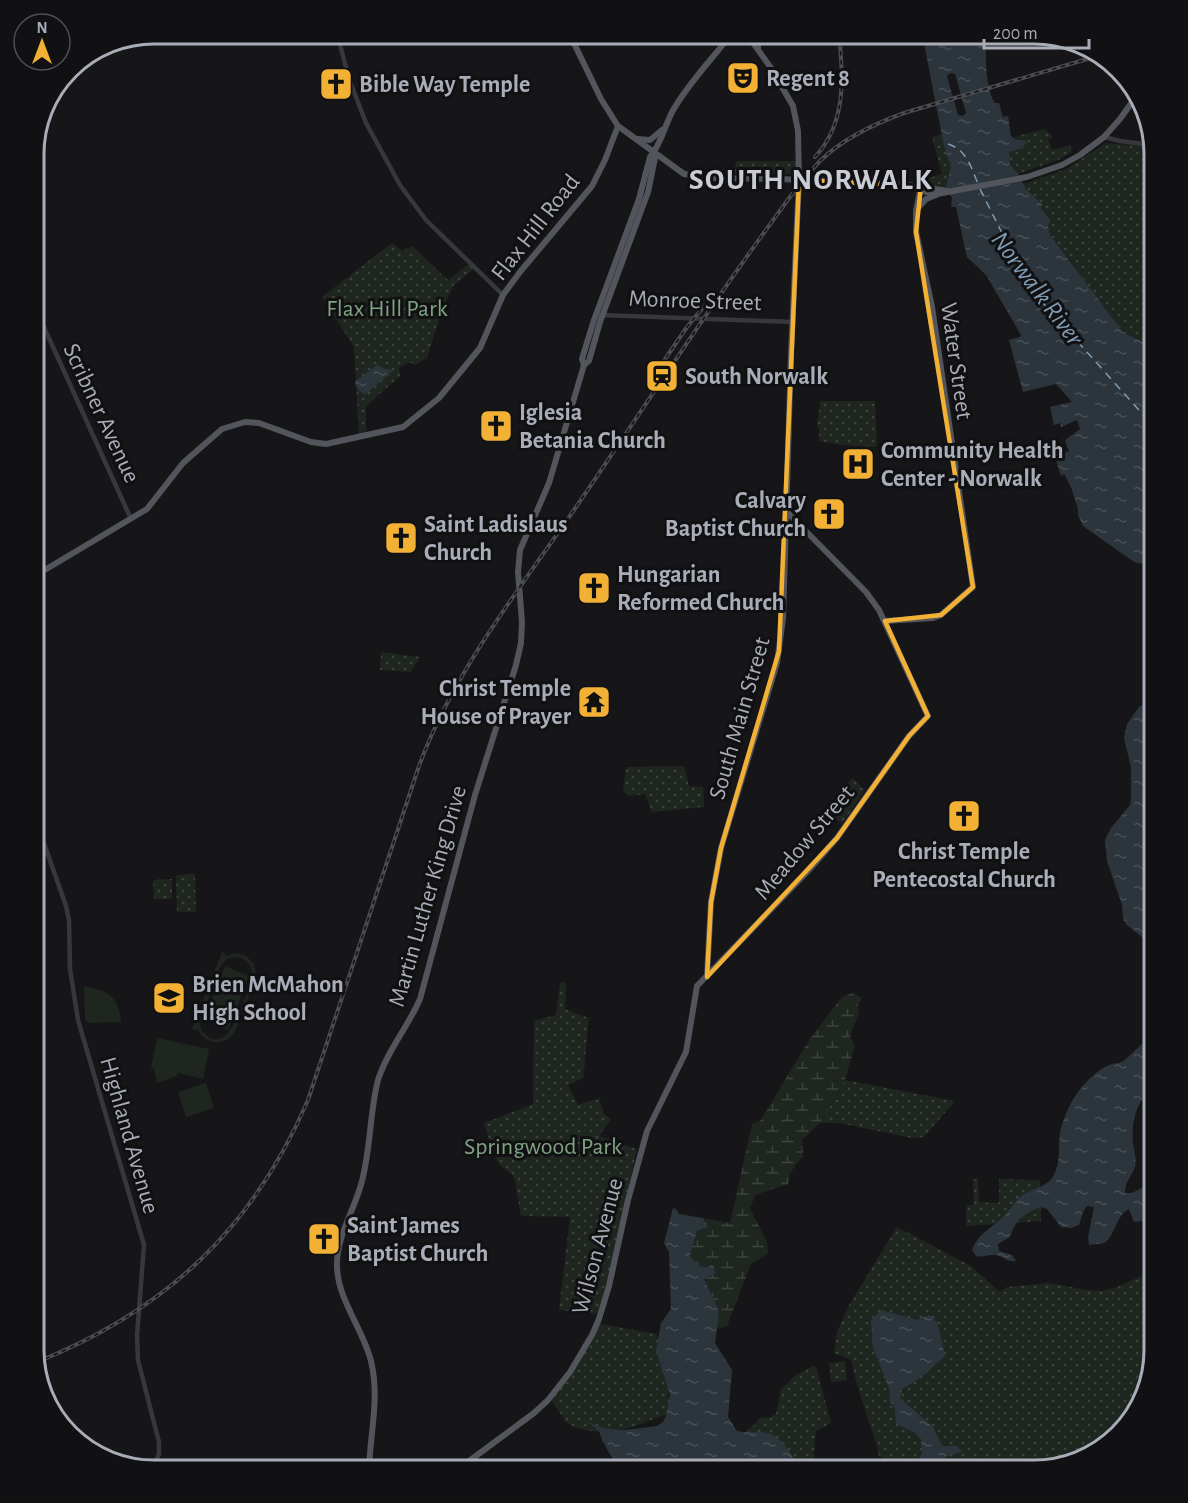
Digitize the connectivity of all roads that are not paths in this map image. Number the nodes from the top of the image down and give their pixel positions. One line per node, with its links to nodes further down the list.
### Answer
1 (340, 44): 18 (street)
2 (574, 44): 8 (main road)
3 (723, 44): 9 (main road, Martin Luther King Drive)
4 (754, 44): 6 (main road)
5 (758, 44): 6 (main road)
6 (760, 53): 14 (main road, South Main Street)
7 (1132, 103): 10 (main road)
8 (618, 126): 11 (main road); 18 (main road, Flax Hill Road)
9 (665, 127): 11 (main road); 13 (main road, Martin Luther King Drive)
10 (1104, 137): 12 (street); 16 (main road)
11 (635, 139): 13 (main road)
12 (1144, 144)
13 (654, 153): 14 (main road); 19 (main road, Martin Luther King Drive)
14 (800, 180): 15 (main road); 20 (main road, South Main Street)
15 (921, 186): 16 (main road); 17 (main road, Water Street)
16 (945, 192): 17 (main road)
17 (916, 211): 25 (main road, Water Street)
18 (503, 295): 23 (main road, Flax Hill Road)
19 (600, 315): 20 (street, Monroe Street); 30 (main road, Martin Luther King Drive)
20 (793, 321): 22 (main road, South Main Street)
21 (44, 327): 23 (street, Scribner Avenue)
22 (786, 511): 25 (main road); 27 (main road, South Main Street)
23 (131, 519): 24 (main road, Flax Hill Road)
24 (44, 570)
25 (885, 621): 27 (main road, Meadow Street)
26 (44, 843): 29 (street, Highland Avenue)
27 (707, 977): 28 (main road, Meadow Street)
28 (698, 984): 31 (main road, Wilson Avenue)
29 (157, 1460)
30 (370, 1460)
31 (470, 1460)

